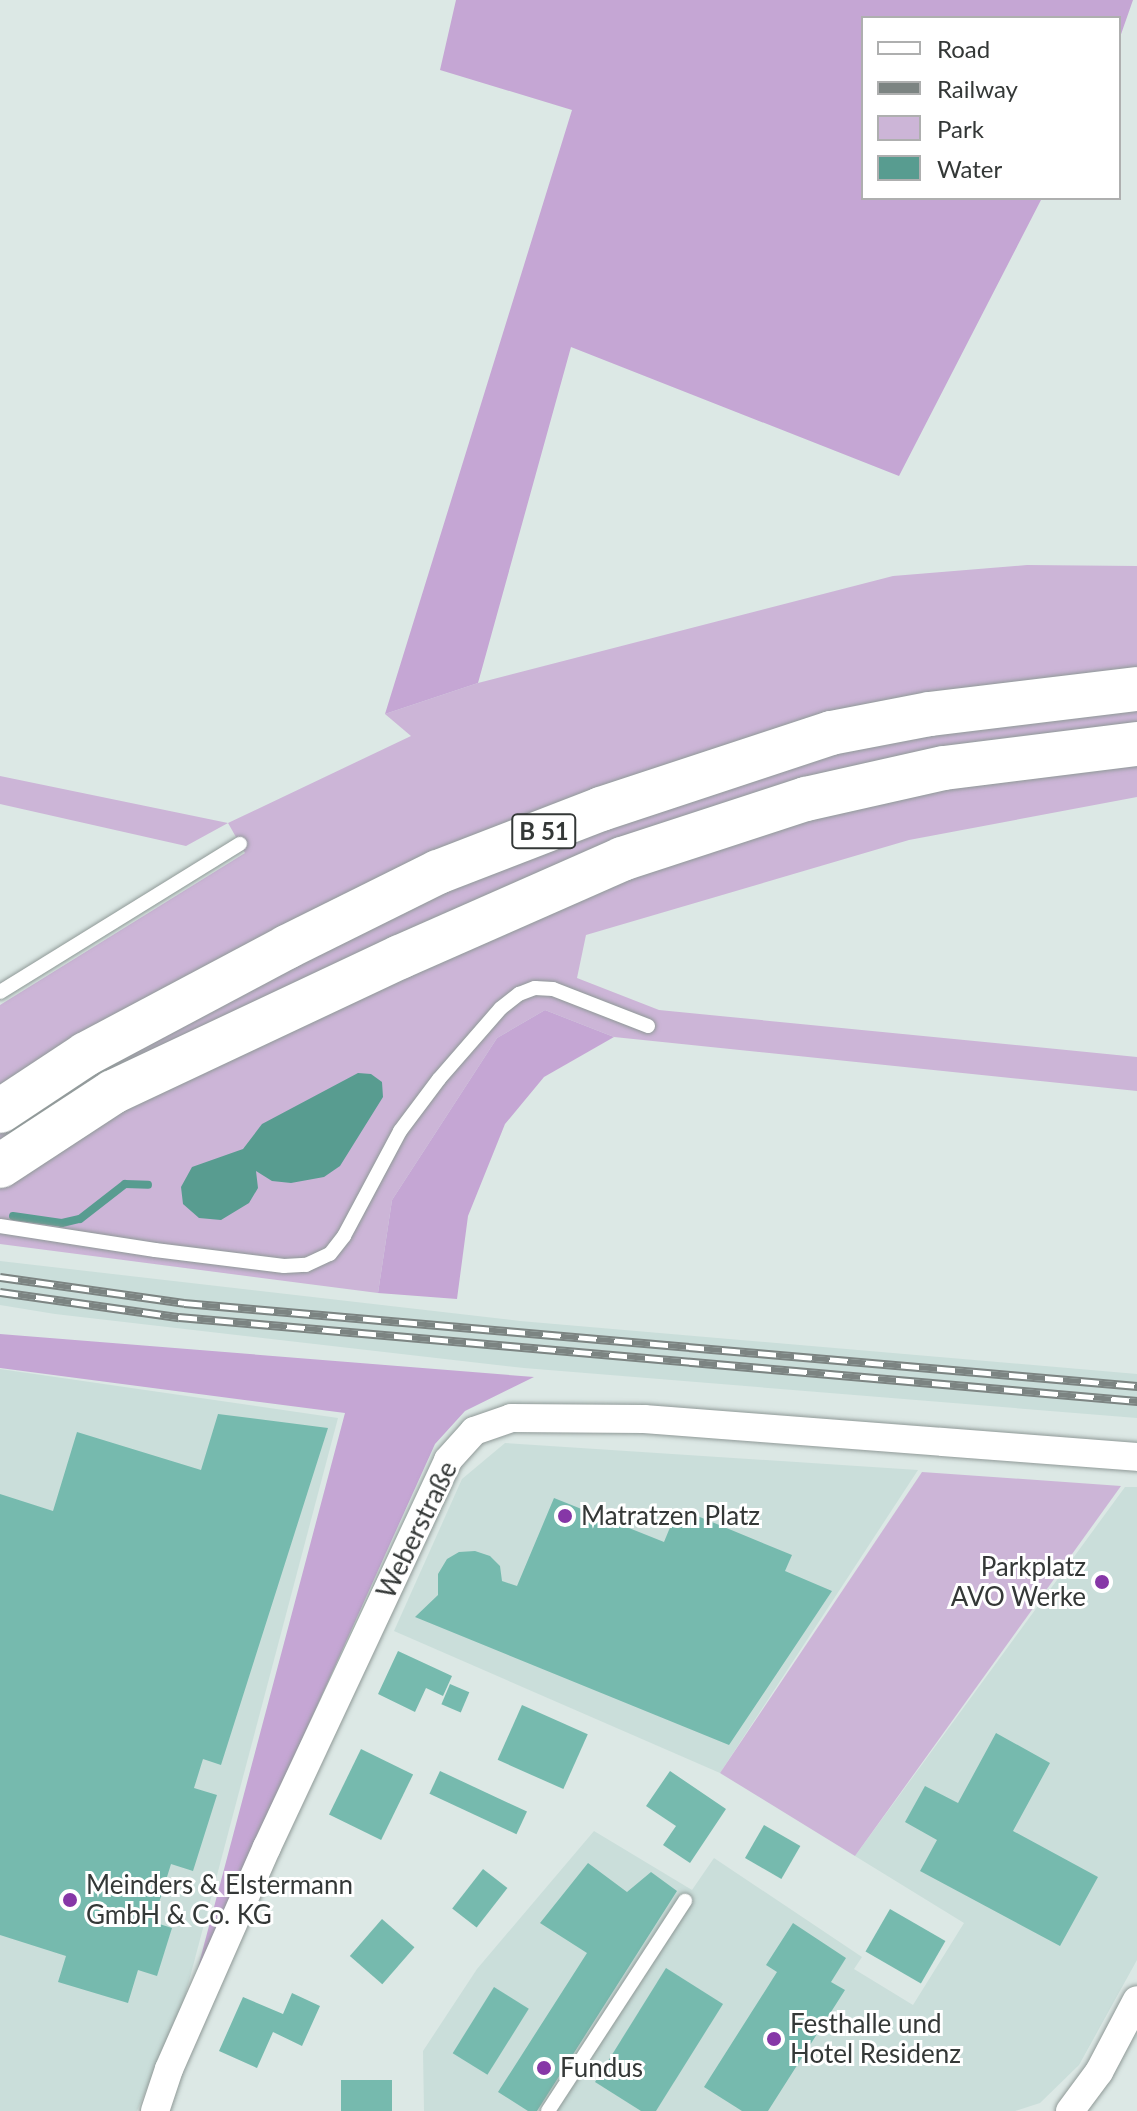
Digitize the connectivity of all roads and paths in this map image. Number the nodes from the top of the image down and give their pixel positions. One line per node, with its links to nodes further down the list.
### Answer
1 (1137, 689): 6 (highway, B 51)
2 (1137, 744): 7 (highway, B 51)
3 (240, 844): 4 (lane)
4 (0, 992)
5 (648, 1026): 8 (lane)
6 (0, 1111)
7 (0, 1166)
8 (0, 1226)
9 (1137, 1457): 12 (street, Weberstraße)
10 (685, 1901): 13 (lane)
11 (1137, 2000): 14 (street)
12 (155, 2111)
13 (548, 2111)
14 (1070, 2111)

